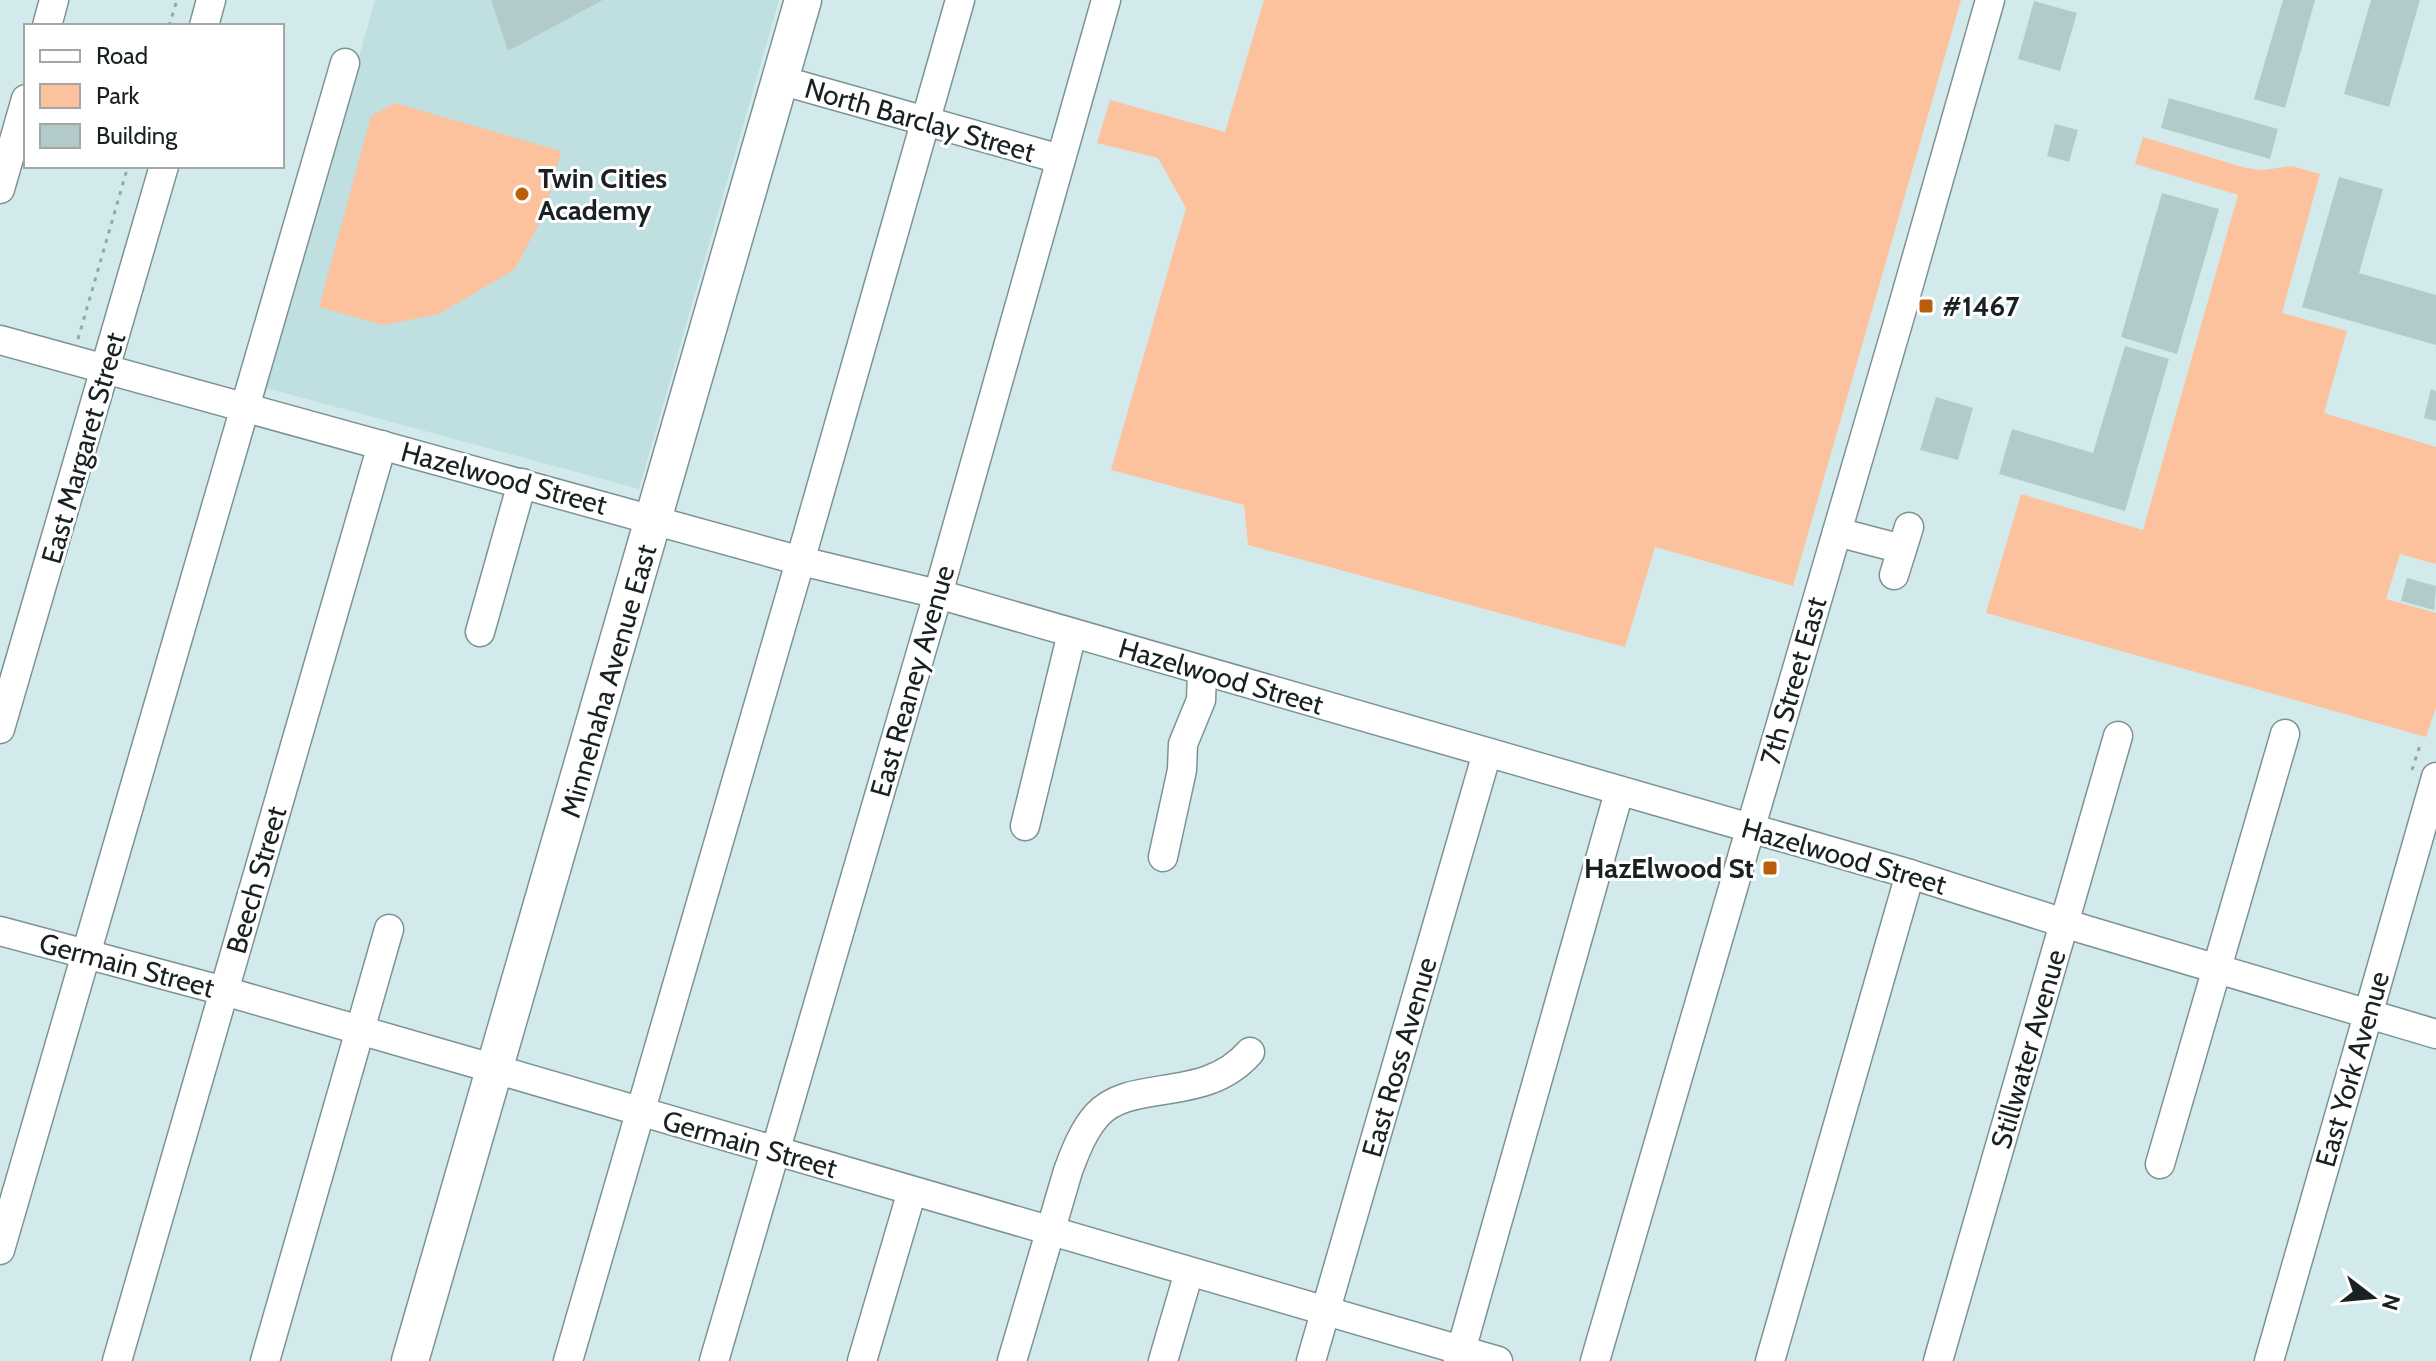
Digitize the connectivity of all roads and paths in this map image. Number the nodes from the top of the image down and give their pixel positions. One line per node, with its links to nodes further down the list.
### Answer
1 (54, 0): 8 (street)
2 (177, 0): 9 (path)
3 (211, 0): 10 (street)
4 (803, 0): 12 (main road, Minnehaha Avenue East)
5 (960, 0): 14 (street)
6 (1106, 0): 15 (street, East Reaney Avenue)
7 (1990, 0): 26 (street, 7th Street East)
8 (48, 24)
9 (170, 24)
10 (205, 24)
11 (345, 63): 22 (street)
12 (780, 80): 14 (street, North Barclay Street); 25 (main road, Minnehaha Avenue East)
13 (24, 106): 18 (street)
14 (925, 121): 15 (street, North Barclay Street); 28 (street)
15 (1060, 159): 29 (street, East Reaney Avenue)
16 (127, 168): 20 (path)
17 (163, 168): 21 (street, East Margaret Street)
18 (0, 189)
19 (0, 340): 21 (street, Hazelwood Street)
20 (78, 340)
21 (106, 369): 22 (street, Hazelwood Street); 33 (street, East Margaret Street)
22 (246, 407): 23 (street, Hazelwood Street); 46 (street)
23 (382, 445): 24 (street, Hazelwood Street); 48 (street, Beech Street)
24 (522, 483): 25 (street, Hazelwood Street); 30 (street)
25 (655, 519): 28 (street, Hazelwood Street); 53 (main road, Minnehaha Avenue East)
26 (1837, 532): 27 (street); 40 (street, 7th Street East)
27 (1902, 550)
28 (801, 561): 29 (street, Hazelwood Street); 54 (street)
29 (938, 594): 31 (street, Hazelwood Street); 55 (street, East Reaney Avenue)
30 (480, 632)
31 (1072, 633): 32 (street, Hazelwood Street); 39 (street)
32 (1202, 672): 36 (street, Hazelwood Street); 41 (street)
33 (0, 729)
34 (2285, 734): 47 (street)
35 (2118, 736): 43 (street, Stillwater Avenue)
36 (1487, 753): 38 (street, Hazelwood Street); 61 (street, East Ross Avenue)
37 (2436, 777): 49 (street, East York Avenue)
38 (1619, 792): 40 (street, Hazelwood Street); 62 (street)
39 (1025, 826)
40 (1750, 829): 42 (street, Hazelwood Street); 73 (street, 7th Street East)
41 (1163, 857)
42 (1910, 874): 43 (street, Hazelwood Street); 74 (street)
43 (2064, 924): 47 (street, Hazelwood Street); 75 (street, Stillwater Avenue)
44 (389, 929): 50 (street)
45 (0, 931): 46 (street, Germain Street)
46 (88, 954): 48 (street, Germain Street); 59 (street)
47 (2215, 969): 49 (street, Hazelwood Street); 56 (street)
48 (224, 991): 50 (street, Germain Street); 63 (street, Beech Street)
49 (2369, 1013): 51 (street, Hazelwood Street); 76 (street, East York Avenue)
50 (360, 1031): 53 (street, Germain Street); 64 (street)
51 (2436, 1034)
52 (1250, 1052): 58 (street)
53 (495, 1069): 54 (street, Germain Street); 65 (main road, Minnehaha Avenue East)
54 (641, 1113): 55 (street, Germain Street); 66 (street)
55 (775, 1152): 57 (street, Germain Street); 67 (street, East Reaney Avenue)
56 (2160, 1164)
57 (912, 1191): 58 (street, Germain Street); 68 (street)
58 (1050, 1231): 60 (street, Germain Street); 69 (street)
59 (0, 1250)
60 (1189, 1272): 61 (street, Germain Street); 70 (street)
61 (1326, 1311): 62 (street, Germain Street); 71 (street, East Ross Avenue)
62 (1459, 1356): 72 (street, Germain Street)
63 (117, 1361)
64 (265, 1361)
65 (410, 1361)
66 (568, 1361)
67 (714, 1361)
68 (862, 1361)
69 (1012, 1361)
70 (1163, 1361)
71 (1311, 1361)
72 (1498, 1361)
73 (1595, 1361)
74 (1770, 1361)
75 (1938, 1361)
76 (2269, 1361)

